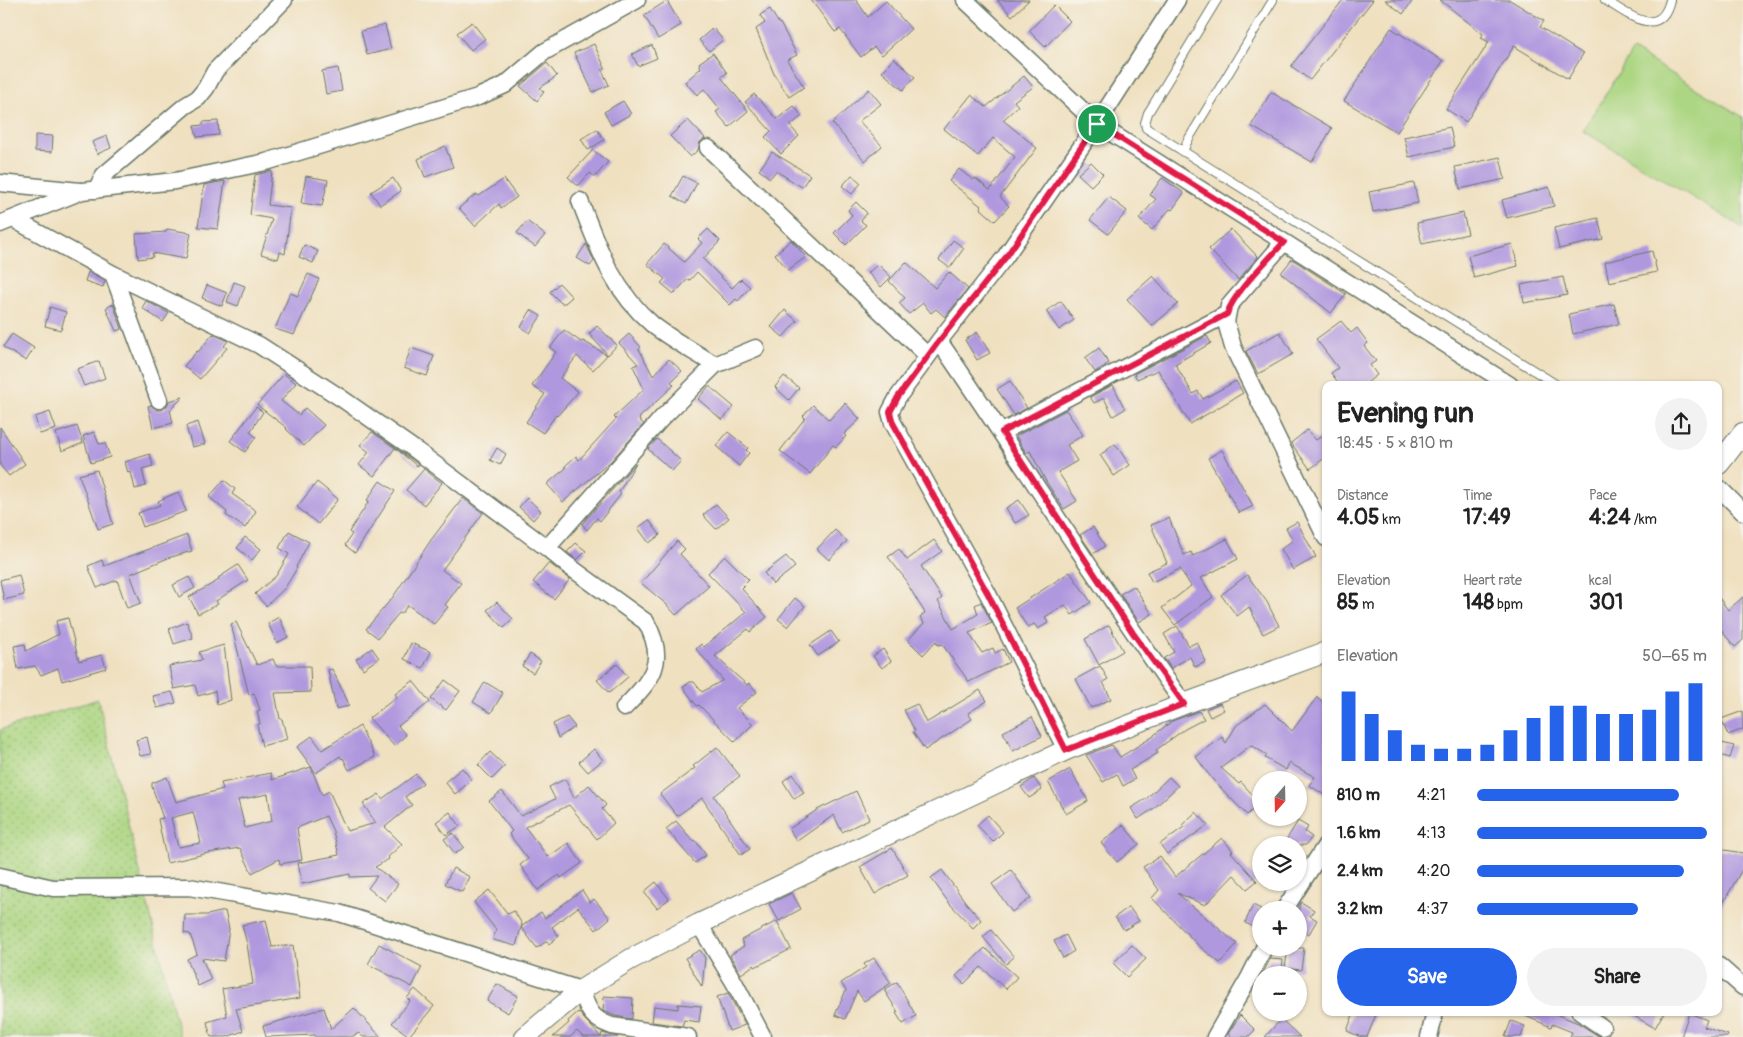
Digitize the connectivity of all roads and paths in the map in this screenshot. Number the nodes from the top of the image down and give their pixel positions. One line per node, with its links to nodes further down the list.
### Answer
1 (284, 0): 13 (street)
2 (637, 0): 13 (street)
3 (964, 0): 9 (street)
4 (1177, 0): 9 (street)
5 (1217, 0): 11 (lane)
6 (1273, 0): 11 (lane)
7 (1605, 0): 8 (lane)
8 (1670, 0)
9 (1097, 124): 16 (street); 19 (street)
10 (708, 148): 21 (street)
11 (1183, 152): 24 (lane)
12 (0, 183): 13 (street)
13 (89, 191): 15 (street)
14 (580, 201): 22 (street)
15 (6, 222): 17 (street)
16 (1284, 242): 18 (street); 23 (street)
17 (113, 274): 25 (street); 32 (street)
18 (1227, 314): 26 (street); 31 (street)
19 (939, 341): 21 (street); 26 (street)
20 (756, 348): 22 (street)
21 (928, 356): 36 (street)
22 (714, 365): 32 (street)
23 (1504, 381)
24 (1551, 381)
25 (159, 400)
26 (1002, 432): 34 (street)
27 (1743, 433): 28 (street)
28 (1722, 460)
29 (1722, 491): 30 (street)
30 (1743, 512)
31 (1322, 530)
32 (548, 548): 35 (street)
33 (1322, 653): 34 (street)
34 (1184, 704): 36 (street)
35 (624, 708)
36 (1066, 750): 40 (street)
37 (1322, 851): 39 (street)
38 (0, 876): 44 (street)
39 (1290, 901)
40 (699, 924): 44 (street); 50 (street)
41 (1260, 956): 51 (street)
42 (1722, 969): 43 (street)
43 (1743, 987)
44 (581, 990): 48 (street); 49 (street)
45 (1434, 1016): 52 (street)
46 (1586, 1016): 47 (street)
47 (1602, 1027)
48 (525, 1037)
49 (688, 1037)
50 (763, 1037)
51 (1215, 1037)
52 (1430, 1037)

